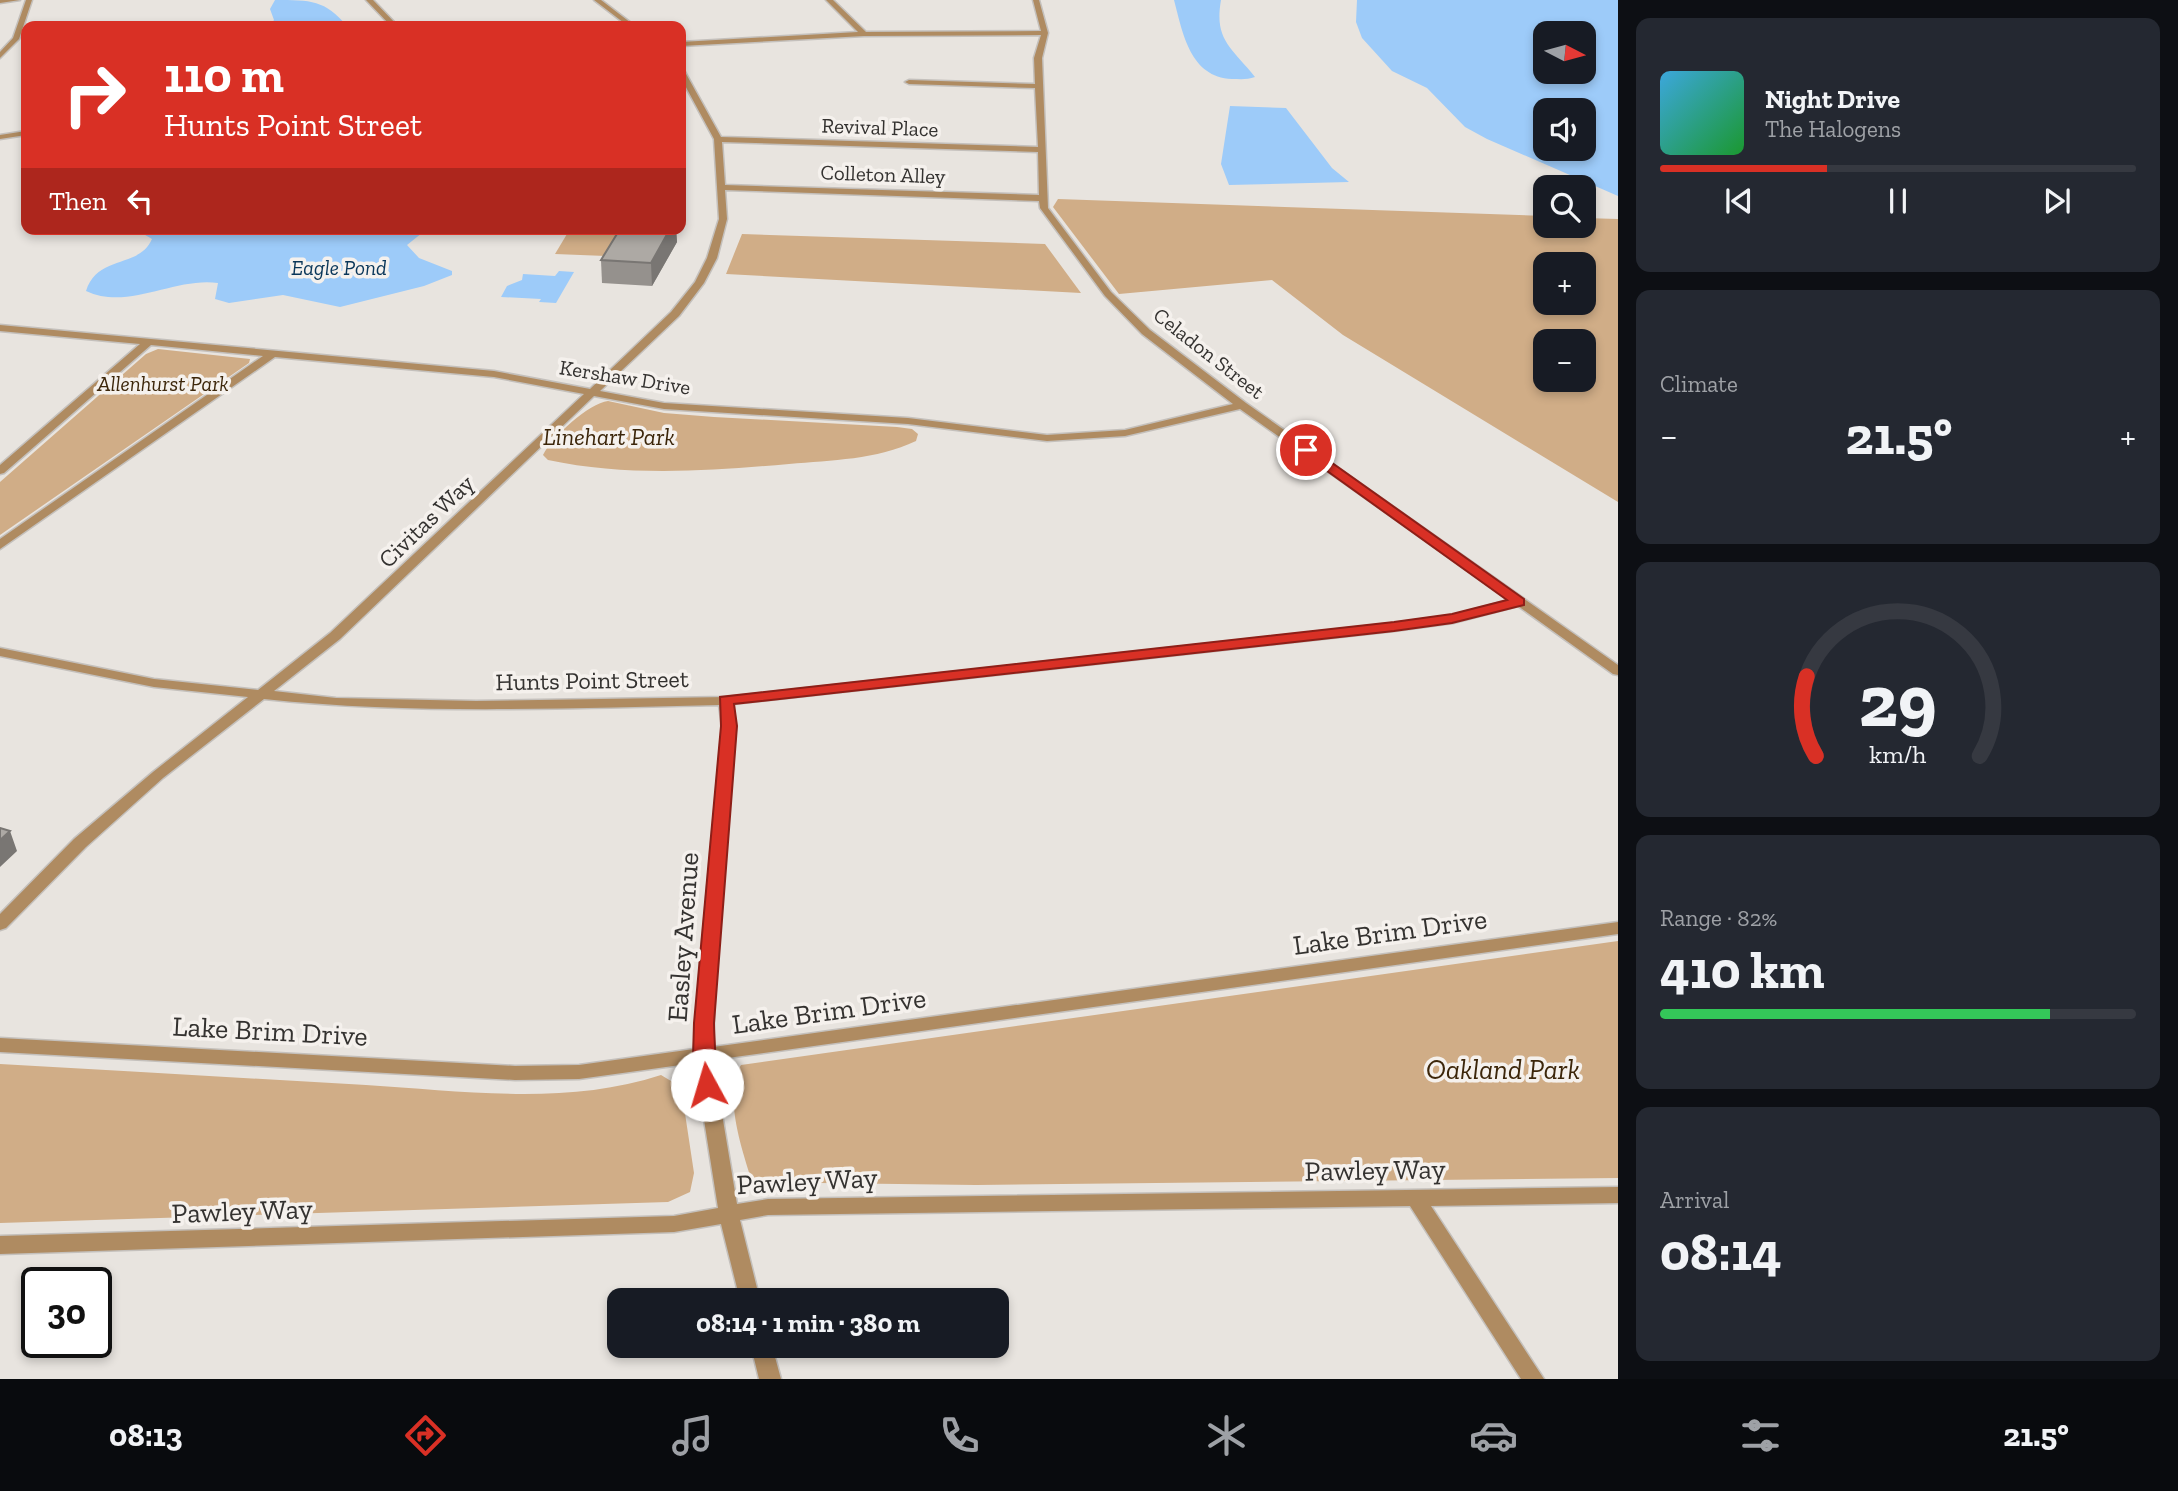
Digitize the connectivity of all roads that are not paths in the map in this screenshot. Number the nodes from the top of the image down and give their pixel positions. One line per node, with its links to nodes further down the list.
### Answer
1 (17, 0): 7 (street)
2 (29, 0): 8 (street)
3 (369, 0): 9 (street)
4 (597, 0): 10 (street)
5 (830, 0): 13 (street)
6 (1036, 0): 12 (street, Celadon Street)
7 (0, 1)
8 (22, 21)
9 (390, 21)
10 (625, 21)
11 (21, 23): 15 (street)
12 (1045, 33): 13 (street); 18 (street, Celadon Street)
13 (864, 34): 14 (street)
14 (686, 44)
15 (0, 56)
16 (686, 81): 21 (street, Civitas Way)
17 (909, 82): 18 (street)
18 (1039, 86): 22 (street, Celadon Street)
19 (21, 134): 20 (street)
20 (0, 137)
21 (718, 139): 22 (street, Revival Place); 23 (street, Civitas Way)
22 (1041, 150): 24 (street, Celadon Street)
23 (722, 187): 24 (street, Colleton Alley); 28 (street, Civitas Way)
24 (1042, 198): 29 (street, Celadon Street)
25 (0, 328): 26 (street, Kershaw Drive)
26 (149, 342): 27 (street, Kershaw Drive); 30 (street)
27 (274, 353): 28 (street, Kershaw Drive); 31 (street)
28 (593, 393): 29 (street, Kershaw Drive); 35 (street, Civitas Way)
29 (1242, 405): 32 (street, Celadon Street)
30 (0, 471)
31 (0, 544)
32 (1518, 602): 34 (street, Celadon Street); 36 (street, Hunts Point Street)
33 (0, 652): 35 (street, Hunts Point Street)
34 (1618, 671)
35 (257, 695): 36 (street, Hunts Point Street); 37 (street, Civitas Way)
36 (726, 701): 40 (street, Easley Avenue)
37 (0, 924)
38 (1618, 928): 40 (street, Lake Brim Drive)
39 (0, 1045): 40 (street, Lake Brim Drive)
40 (703, 1057): 43 (street, Easley Avenue)
41 (1618, 1195): 42 (street, Pawley Way)
42 (1415, 1197): 43 (street, Pawley Way); 48 (street)
43 (728, 1212): 44 (street, Pawley Way); 45 (street, Easley Avenue)
44 (0, 1245)
45 (747, 1288)
46 (765, 1358): 47 (street)
47 (770, 1379)
48 (1533, 1379)

